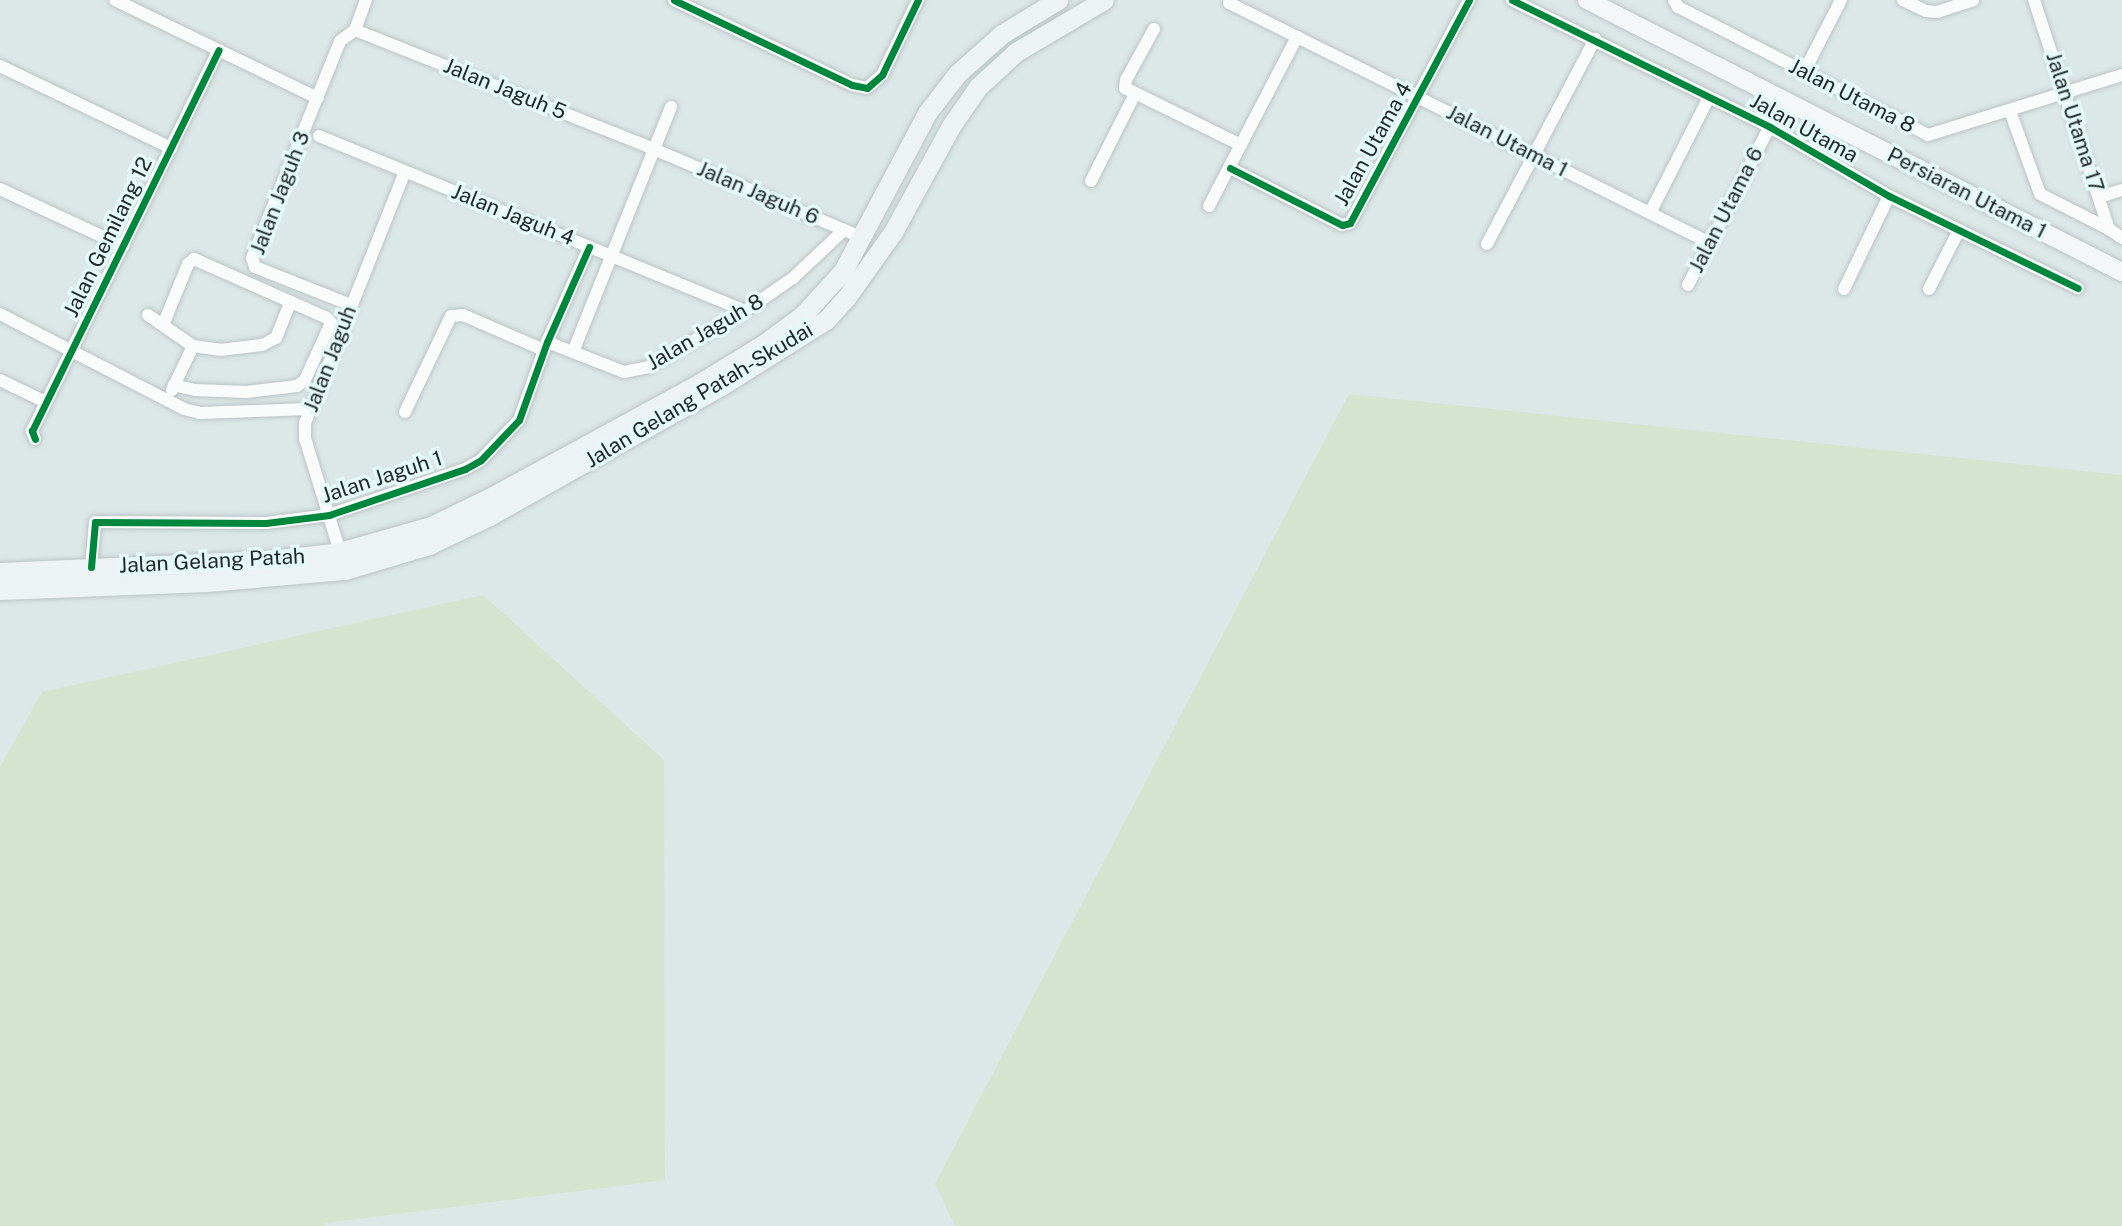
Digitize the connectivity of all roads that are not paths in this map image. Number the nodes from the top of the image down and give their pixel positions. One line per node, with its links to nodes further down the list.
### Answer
1 (114, 0): 20 (street)
2 (366, 0): 17 (street, Jalan Jaguh 3)
3 (674, 0): 4 (street)
4 (918, 0)
5 (1058, 0): 49 (main road, Jalan Gelang Patah-Skudai)
6 (1104, 0): 79 (main road, Jalan Gelang Patah-Skudai)
7 (1469, 0): 27 (street, Jalan Utama 4)
8 (1512, 0): 19 (street, Jalan Utama)
9 (1587, 0): 29 (street, Persiaran Utama 1)
10 (1674, 0): 22 (street, Jalan Utama 8)
11 (1841, 0): 22 (street)
12 (1903, 0): 13 (street)
13 (1973, 0)
14 (2034, 0): 25 (street, Jalan Utama 17)
15 (1230, 3): 18 (street, Jalan Utama 1)
16 (1154, 29): 24 (street)
17 (355, 30): 26 (street, Jalan Jaguh 3); 36 (street, Jalan Jaguh 5)
18 (1297, 37): 27 (street, Jalan Utama 1); 34 (street)
19 (1595, 39): 28 (street, Jalan Utama); 37 (street)
20 (219, 50): 26 (street); 35 (street, Jalan Gemilang 12)
21 (0, 66): 35 (street)
22 (1804, 72): 31 (street, Jalan Utama 8)
23 (2122, 75): 25 (street, Jalan Utama 8)
24 (1130, 91): 34 (street); 40 (street)
25 (2065, 93): 31 (street, Jalan Utama 8); 44 (street, Jalan Utama 17)
26 (318, 97): 62 (street, Jalan Jaguh 3)
27 (1419, 97): 37 (street, Jalan Utama 1); 38 (street, Jalan Utama 4)
28 (1709, 97): 32 (street, Jalan Utama); 46 (street)
29 (1784, 99): 32 (street, Jalan Utama 6); 56 (street, Persiaran Utama 1)
30 (671, 107): 36 (street)
31 (2010, 111): 47 (street)
32 (1770, 127): 43 (street, Jalan Utama); 51 (street, Jalan Utama 6)
33 (319, 136): 39 (street, Jalan Jaguh 4)
34 (1241, 145): 38 (street)
35 (171, 148): 53 (street, Jalan Gemilang 12)
36 (654, 149): 49 (street, Jalan Jaguh 6); 55 (street)
37 (1534, 155): 46 (street, Jalan Utama 1); 52 (street)
38 (1230, 168): 45 (street)
39 (405, 172): 54 (street, Jalan Jaguh 4); 62 (street, Jalan Jaguh)
40 (1091, 181)
41 (0, 189): 53 (street)
42 (2122, 190): 44 (street)
43 (1889, 196): 48 (street, Jalan Utama); 59 (street)
44 (2100, 197): 47 (street, Jalan Utama 17)
45 (1209, 206)
46 (1650, 213): 51 (street, Jalan Utama 1)
47 (2109, 229): 50 (street)
48 (1959, 230): 58 (street, Jalan Utama); 60 (street)
49 (853, 233): 63 (street, Jalan Jaguh 8); 80 (main road, Jalan Gelang Patah-Skudai)
50 (2122, 237)
51 (1708, 242): 57 (street, Jalan Utama 6)
52 (1487, 244)
53 (123, 246): 69 (street, Jalan Gemilang 12)
54 (589, 247): 55 (street, Jalan Jaguh 4); 68 (street, Jalan Jaguh 1)
55 (611, 256): 63 (street, Jalan Jaguh 4); 70 (street)
56 (2122, 272)
57 (1688, 285)
58 (2078, 288)
59 (1844, 289)
60 (1929, 289)
61 (290, 303): 66 (street); 67 (street); 72 (street, Jalan Jaguh)
62 (351, 305): 75 (street, Jalan Jaguh)
63 (746, 311): 70 (street, Jalan Jaguh 8)
64 (0, 314): 69 (street)
65 (148, 315): 66 (street)
66 (163, 325): 67 (street)
67 (192, 346): 72 (street)
68 (546, 346): 70 (street, Jalan Jaguh 8); 76 (street, Jalan Jaguh 8); 78 (street, Jalan Jaguh 1)
69 (71, 351): 73 (street); 74 (street, Jalan Gemilang 12)
70 (573, 352)
71 (0, 380): 74 (street)
72 (174, 385): 73 (street)
73 (168, 400): 75 (street)
74 (46, 402): 77 (street, Jalan Gemilang 12)
75 (308, 409): 78 (street, Jalan Jaguh)
76 (405, 412)
77 (35, 439)
78 (329, 515): 80 (street, Jalan Jaguh); 81 (street, Jalan Jaguh 1)
79 (418, 548): 80 (main road); 83 (main road, Jalan Gelang Patah-Skudai)
80 (340, 552): 81 (main road, Jalan Gelang Patah); 84 (main road)
81 (91, 567): 82 (main road, Jalan Gelang Patah)
82 (0, 572)
83 (330, 572): 84 (main road, Jalan Gelang Patah)
84 (273, 577): 85 (main road, Jalan Gelang Patah)
85 (0, 590)

